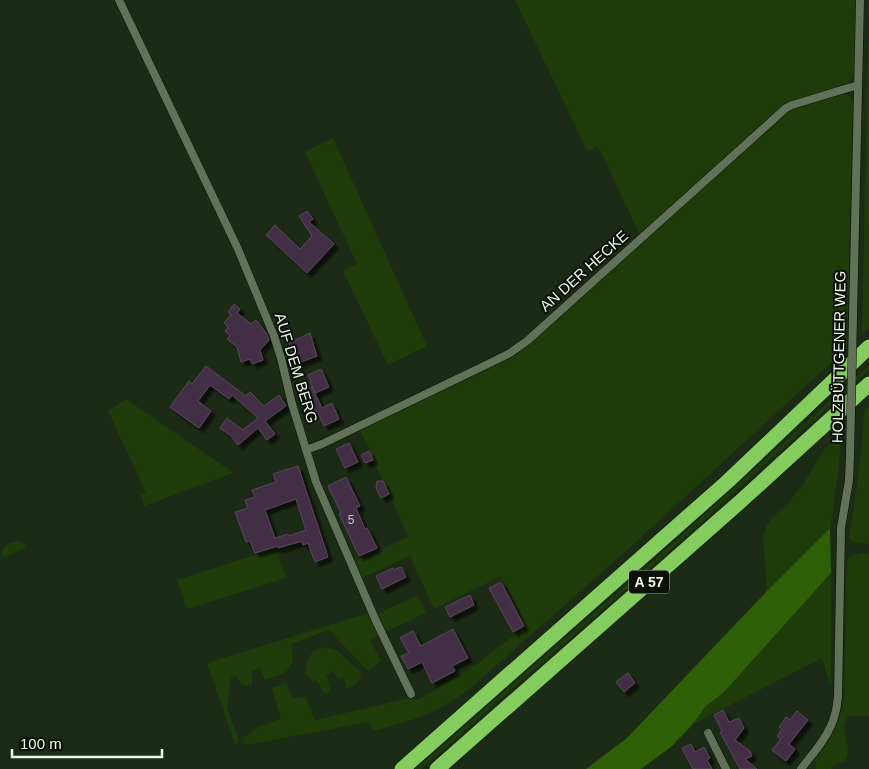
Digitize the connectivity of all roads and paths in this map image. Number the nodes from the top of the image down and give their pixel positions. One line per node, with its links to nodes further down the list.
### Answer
1 (120, 0): 6 (street, AUF DEM BERG)
2 (860, 0): 3 (street, HOLZBÜTTGENER WEG)
3 (858, 85): 6 (street, AN DER HECKE); 9 (street, HOLZBÜTTGENER WEG, bridge)
4 (869, 347): 10 (highway, A 57)
5 (869, 384): 11 (highway, A 57)
6 (306, 450): 7 (street, AUF DEM BERG)
7 (411, 694)
8 (708, 733): 12 (street)
9 (803, 768)
10 (402, 769)
11 (437, 769)
12 (726, 769)

